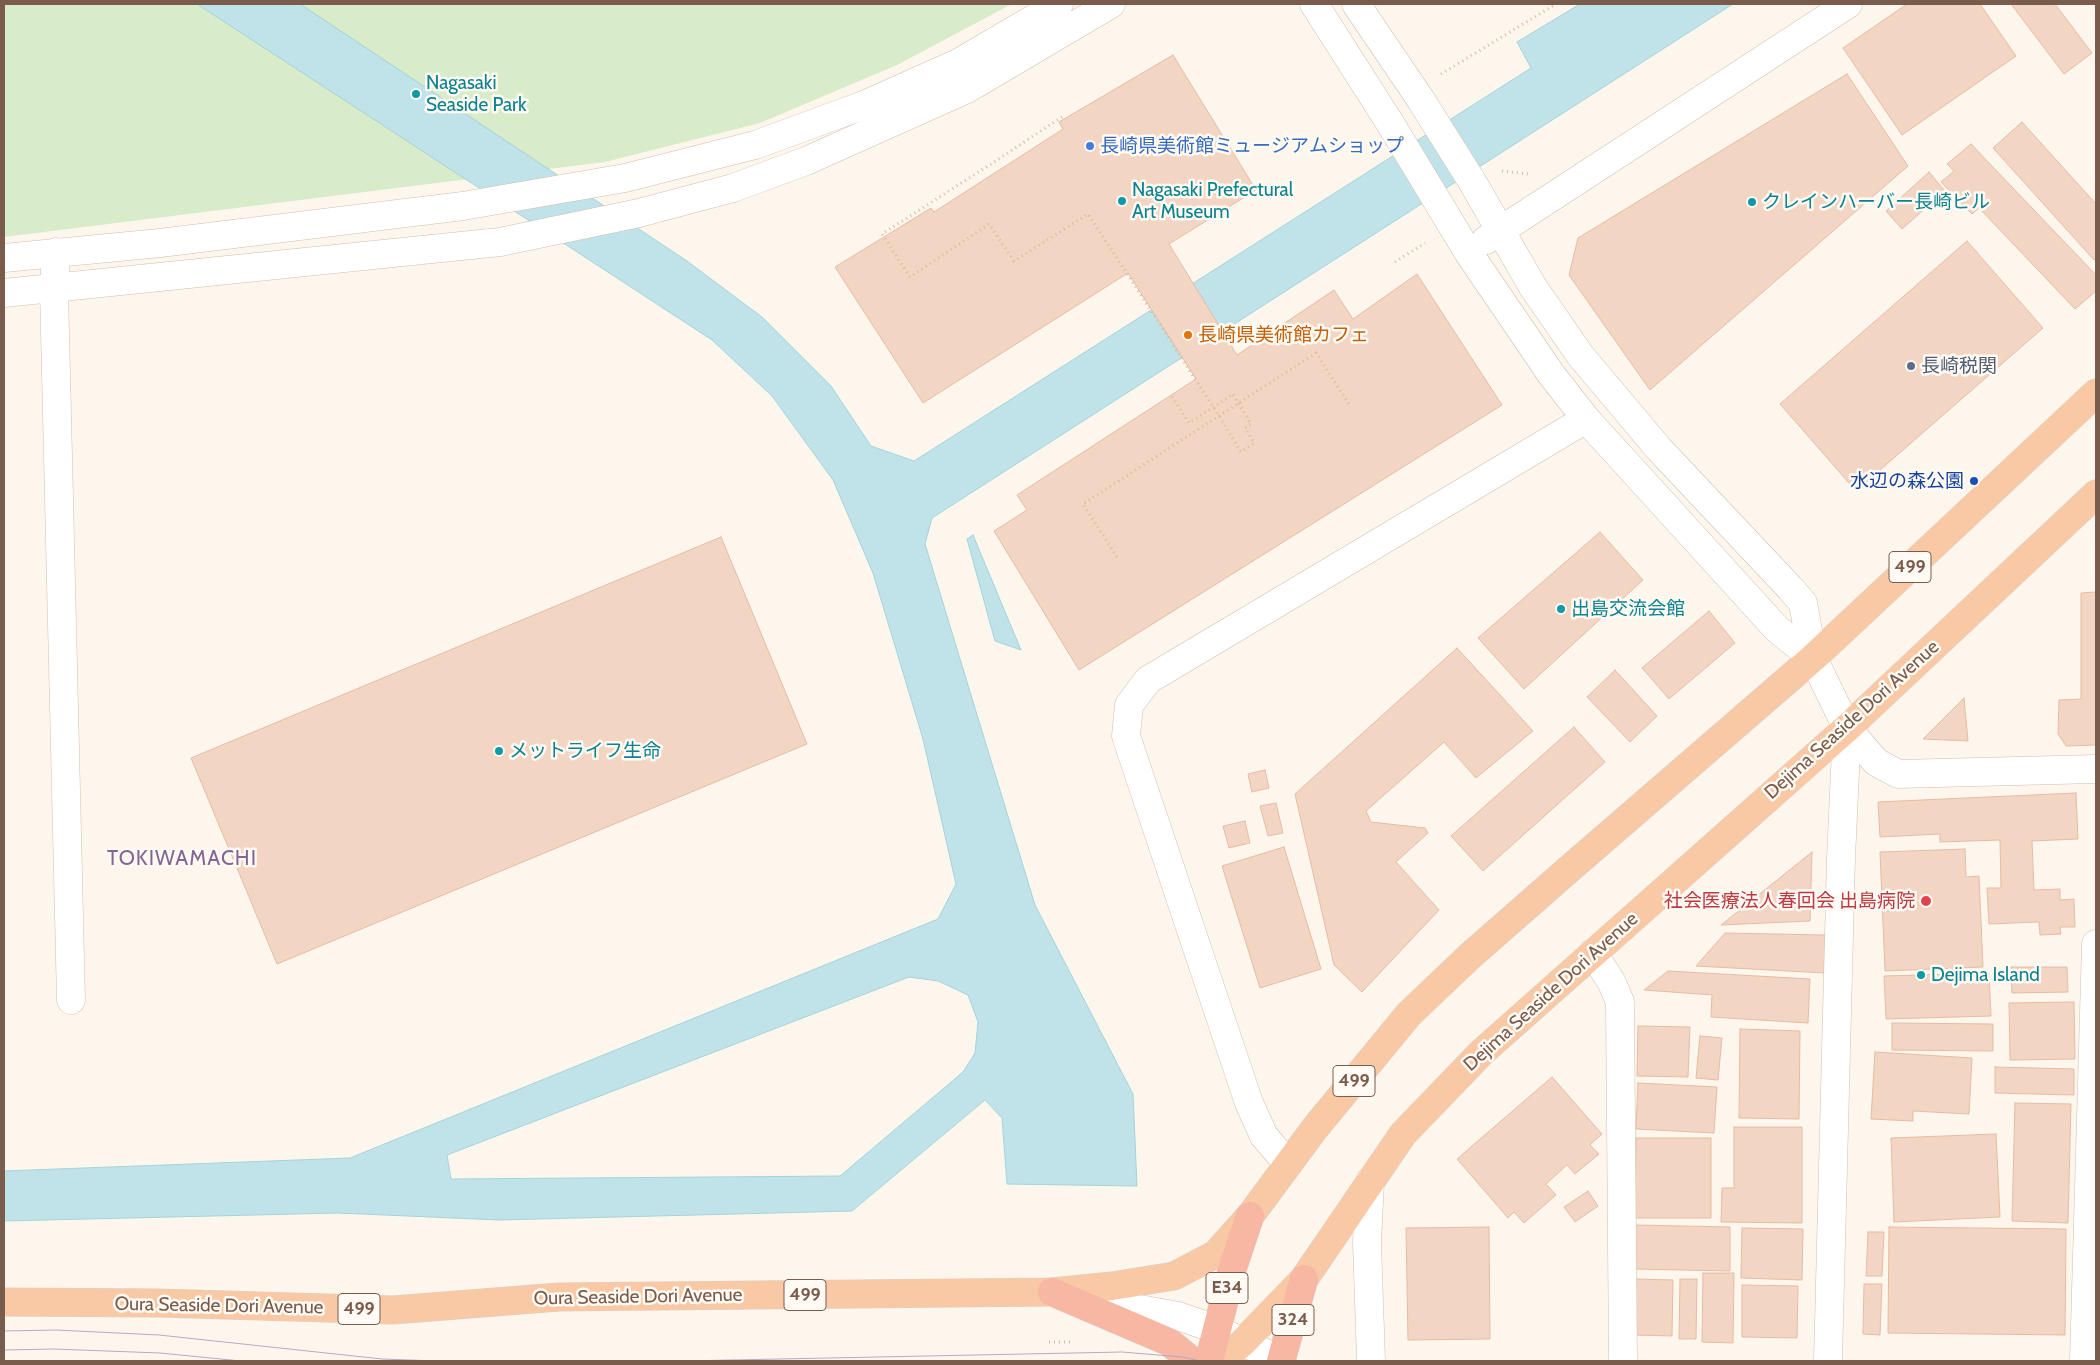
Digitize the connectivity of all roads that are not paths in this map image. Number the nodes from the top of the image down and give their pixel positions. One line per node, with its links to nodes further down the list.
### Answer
1 (1059, 4): 7 (street)
2 (1111, 4): 10 (street)
3 (1314, 4): 8 (street)
4 (1356, 4): 6 (street)
5 (1848, 4): 6 (street)
6 (1501, 231): 8 (street); 15 (street)
7 (56, 252): 9 (street); 10 (street)
8 (1468, 252): 13 (street)
9 (4, 258)
10 (54, 289): 11 (street); 20 (street)
11 (4, 293)
12 (2096, 393): 15 (highway, 499)
13 (1586, 419): 15 (street); 21 (street)
14 (2096, 494): 16 (highway, Dejima Seaside Dori Avenue)
15 (1813, 658): 16 (street); 21 (highway, 499)
16 (1846, 728): 17 (street); 19 (highway, Dejima Seaside Dori Avenue); 35 (street)
17 (2096, 769)
18 (2096, 944): 36 (street)
19 (1593, 953): 22 (highway, Dejima Seaside Dori Avenue); 34 (street)
20 (71, 1000)
21 (1288, 1164): 23 (highway, 499)
22 (1370, 1181): 24 (highway, Dejima Seaside Dori Avenue); 33 (street)
23 (1250, 1216): 25 (highway, Oura Seaside Dori Avenue / 499); 27 (highway, E34)
24 (1304, 1279): 28 (highway, Dejima Seaside Dori Avenue); 32 (highway, 324)
25 (1052, 1292): 26 (highway, Oura Seaside Dori Avenue / 499); 27 (street); 29 (highway)
26 (4, 1302)
27 (1216, 1329): 28 (street); 30 (highway, E34)
28 (1243, 1342): 31 (highway, Dejima Seaside Dori Avenue); 32 (street)
29 (1192, 1361)
30 (1209, 1361)
31 (1221, 1361)
32 (1281, 1361)
33 (1371, 1361)
34 (1624, 1361)
35 (1828, 1361)
36 (2084, 1361)

